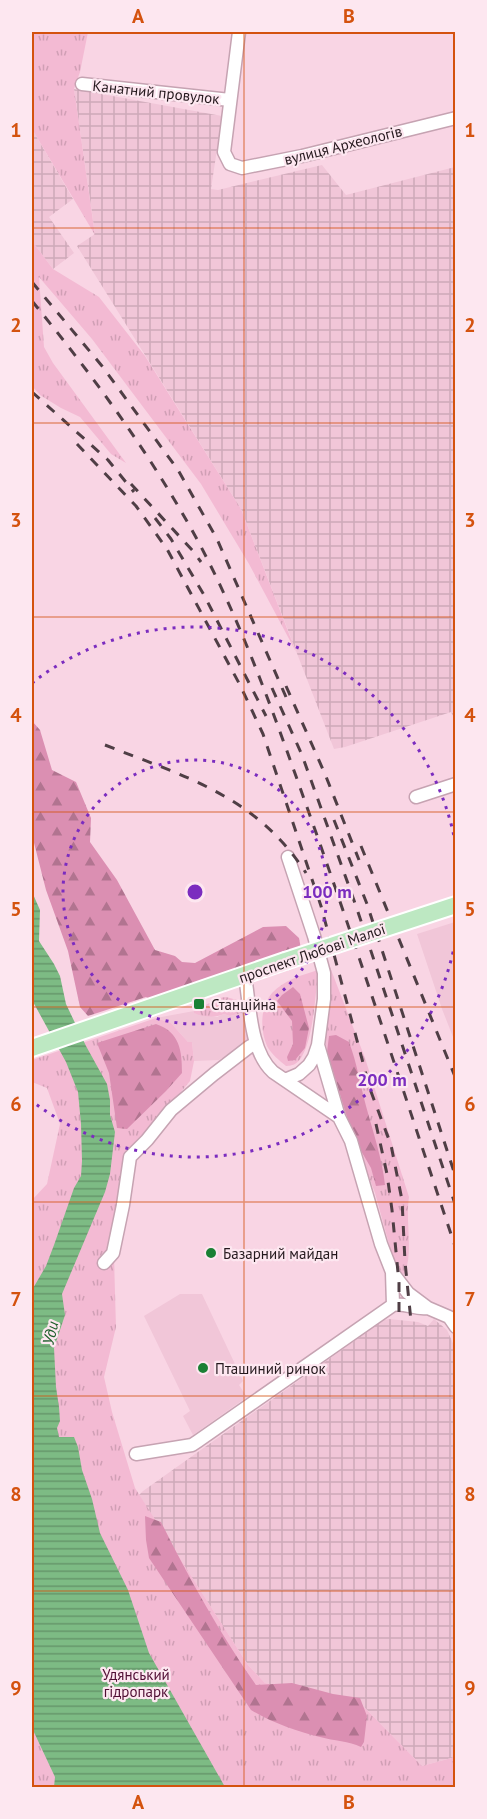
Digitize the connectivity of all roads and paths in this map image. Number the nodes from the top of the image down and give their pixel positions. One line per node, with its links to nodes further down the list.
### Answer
1 (239, 32): 3 (street)
2 (82, 84): 3 (street, Канатний провулок)
3 (230, 100): 4 (street, вулиця Археологів)
4 (456, 117)
5 (456, 784): 6 (street)
6 (416, 798)
7 (288, 857): 11 (street)
8 (456, 905): 9 (main road, проспект Любові Малої, bridge)
9 (245, 976): 10 (street); 12 (main road, проспект Любові Малої)
10 (256, 1043): 13 (street); 15 (street)
11 (318, 1045): 13 (street); 14 (street)
12 (32, 1048)
13 (285, 1080): 14 (street)
14 (339, 1117): 16 (street)
15 (104, 1263)
16 (392, 1272): 17 (street); 18 (street)
17 (393, 1305): 18 (street); 20 (street)
18 (428, 1308): 19 (street)
19 (456, 1327)
20 (136, 1454)

